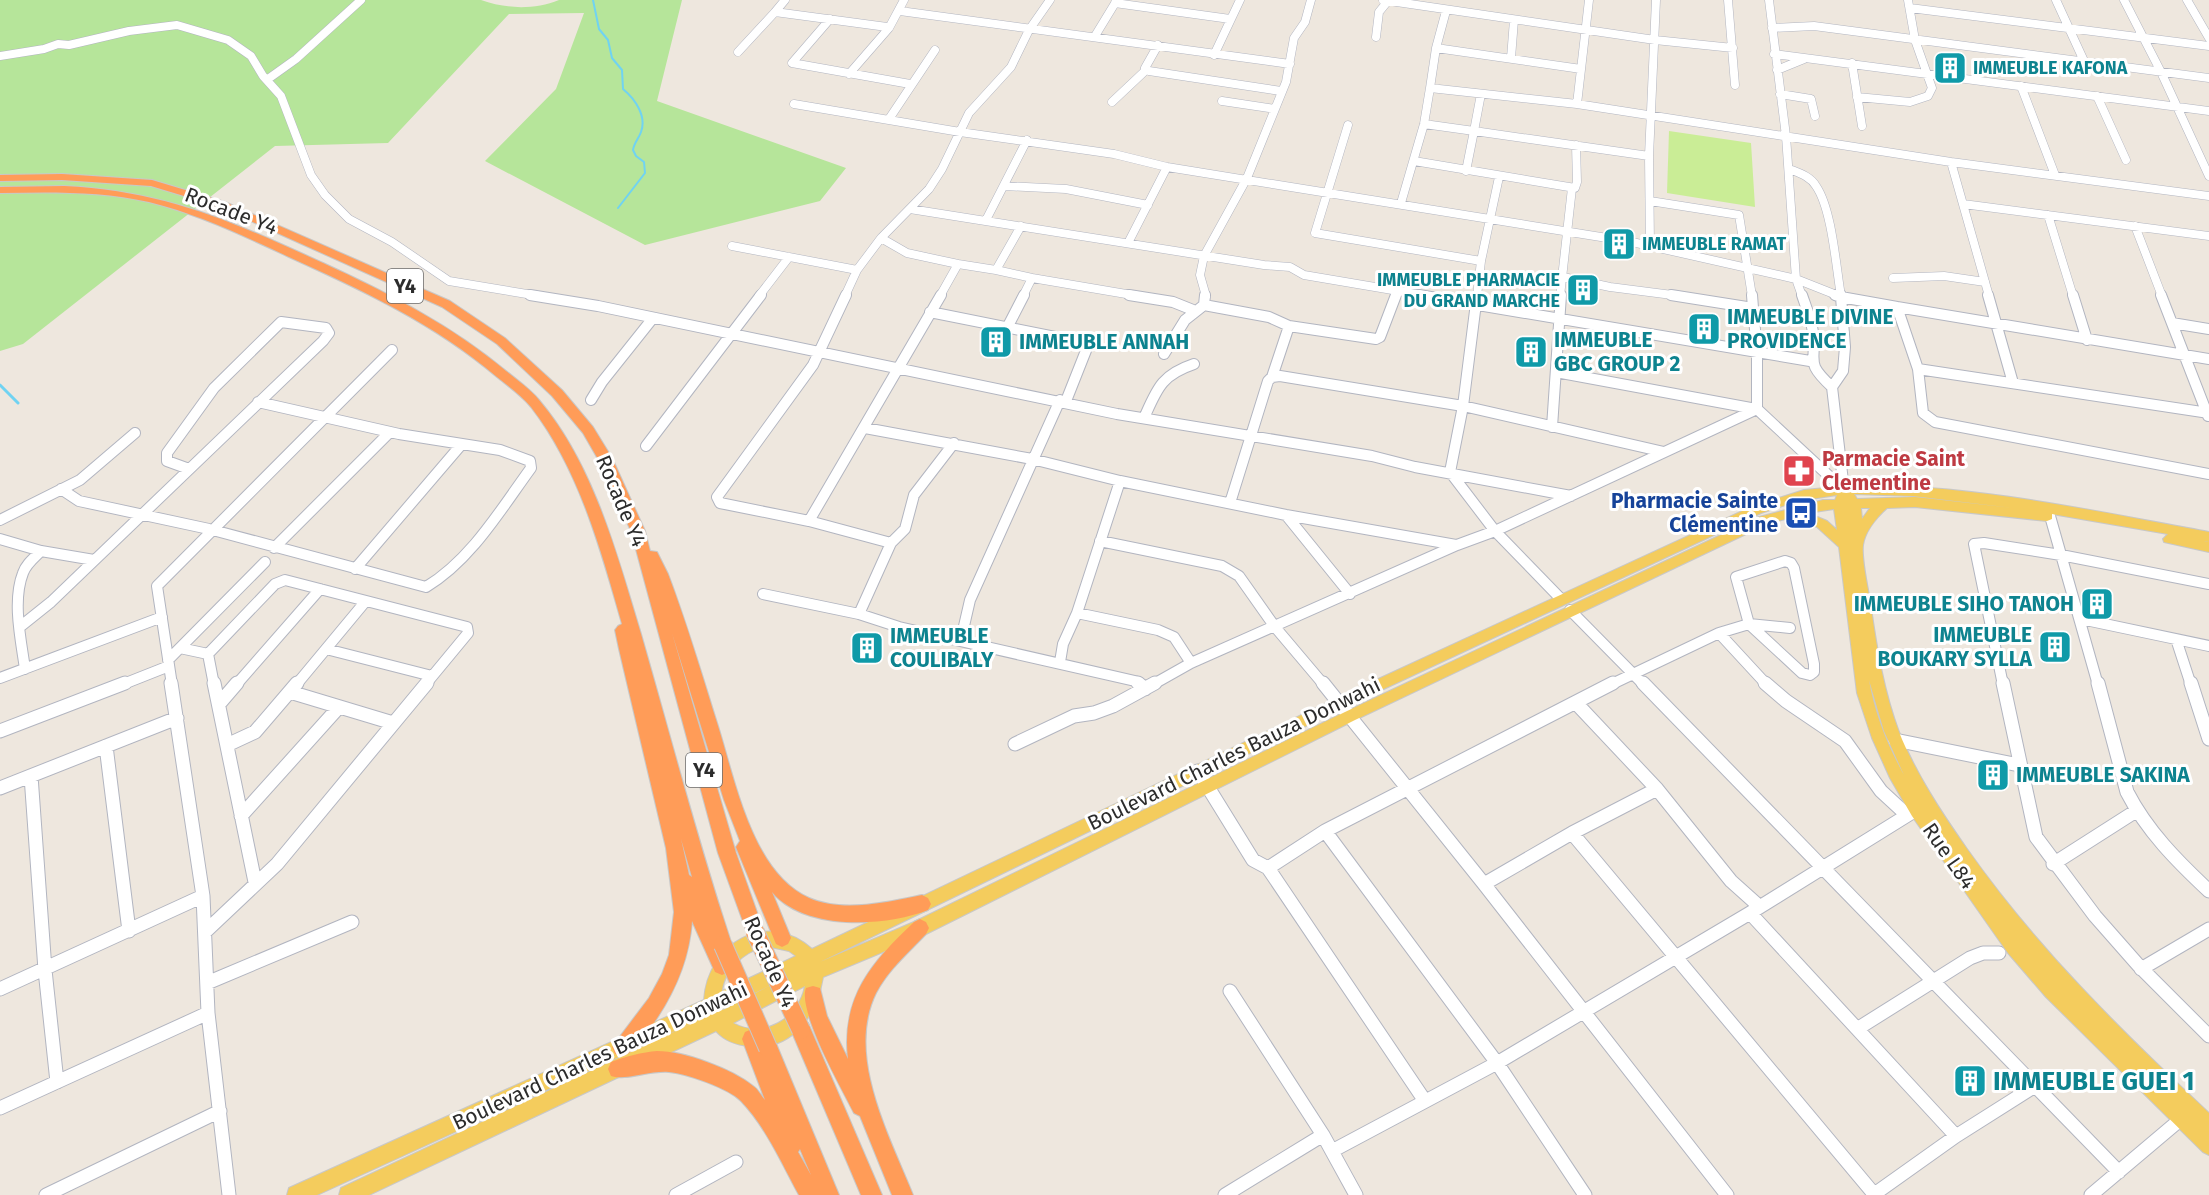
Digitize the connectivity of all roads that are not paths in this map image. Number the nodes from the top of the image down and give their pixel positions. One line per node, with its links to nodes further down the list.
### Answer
1 (361, 0): 56 (street)
2 (785, 0): 20 (street)
3 (904, 0): 18 (street)
4 (1050, 0): 28 (street)
5 (1240, 0): 22 (street)
6 (1311, 0): 48 (street)
7 (1385, 0): 19 (street); 30 (street)
8 (1589, 0): 27 (street)
9 (1656, 0): 33 (street)
10 (1728, 0): 38 (street)
11 (1769, 0): 25 (street)
12 (1908, 0): 17 (street)
13 (2056, 0): 26 (street)
14 (2124, 0): 31 (street)
15 (2187, 0): 32 (street)
16 (1116, 2): 22 (street); 29 (street)
17 (1910, 8): 26 (street); 34 (street)
18 (900, 11): 24 (street); 28 (street)
19 (1446, 11): 23 (street); 37 (street)
20 (775, 12): 21 (street); 40 (street)
21 (830, 19): 24 (street); 54 (street)
22 (1230, 19): 42 (street)
23 (1514, 20): 27 (street); 44 (street)
24 (887, 27): 54 (street)
25 (1772, 28): 34 (street); 41 (street)
26 (2068, 28): 31 (street); 46 (street)
27 (1587, 29): 33 (street); 49 (street)
28 (1029, 30): 29 (street); 82 (street)
29 (1095, 36): 35 (street)
30 (1376, 37)
31 (2143, 39): 36 (street); 52 (street)
32 (2209, 39)
33 (1655, 40): 38 (street); 73 (street)
34 (1915, 40): 46 (street); 53 (street)
35 (1158, 45): 42 (street); 50 (street)
36 (2209, 46)
37 (1436, 48): 44 (street); 60 (street)
38 (1733, 48): 58 (street)
39 (935, 51): 57 (street)
40 (738, 52)
41 (1774, 54): 45 (street); 51 (street)
42 (1214, 55): 48 (street)
43 (0, 56): 56 (street)
44 (1511, 58): 49 (street)
45 (1809, 58): 47 (street); 51 (street)
46 (2084, 61): 52 (street)
47 (1852, 63): 53 (street); 65 (street)
48 (1290, 64): 61 (street)
49 (1581, 69): 69 (street)
50 (1146, 70): 61 (street); 66 (street)
51 (1777, 70): 63 (street)
52 (2162, 72): 55 (street); 70 (street)
53 (1927, 73): 59 (street); 65 (street)
54 (849, 74): 57 (street)
55 (2209, 78)
56 (268, 79): 139 (street)
57 (910, 84): 75 (street)
58 (1735, 85)
59 (2021, 86): 64 (street); 93 (street)
60 (1430, 88): 62 (street); 77 (street)
61 (1281, 91): 71 (street)
62 (1481, 94): 69 (street); 76 (street)
63 (1780, 94): 74 (street); 83 (street)
64 (2097, 96): 70 (street); 87 (street)
65 (1857, 97): 80 (street)
66 (1112, 102)
67 (1222, 102): 71 (street)
68 (794, 104): 75 (street)
69 (1577, 104): 73 (street)
70 (2176, 106): 72 (street); 94 (street)
71 (1275, 110): 97 (street)
72 (2209, 111)
73 (1653, 115): 83 (street); 86 (street)
74 (1815, 117)
75 (889, 119): 82 (street)
76 (1476, 121): 79 (street); 81 (street)
77 (1424, 124): 79 (street); 88 (street)
78 (1348, 125): 101 (street)
79 (1437, 126): 81 (street)
80 (1862, 126)
81 (1474, 131): 85 (street); 92 (street)
82 (960, 132): 84 (street); 107 (street)
83 (1786, 136): 89 (street); 91 (street)
84 (1027, 140): 90 (street); 98 (street)
85 (1576, 145): 86 (street); 99 (street)
86 (1649, 156): 103 (street)
87 (2126, 160)
88 (1414, 161): 92 (street); 104 (street)
89 (1951, 162): 93 (street); 106 (street)
90 (1167, 167): 97 (street); 105 (street)
91 (1789, 169): 129 (street); 132 (street)
92 (1466, 171): 95 (street)
93 (2055, 175): 102 (street)
94 (2209, 176)
95 (1498, 177): 99 (street); 109 (street)
96 (0, 178): 196 (highway, Rocade Y4 / Y4)
97 (1247, 178): 101 (street); 119 (street)
98 (1005, 186): 105 (street); 110 (street)
99 (1572, 188): 113 (street)
100 (0, 190): 210 (highway, Rocade Y4 / Y4)
101 (1327, 192): 104 (street); 121 (street)
102 (2209, 196)
103 (1650, 201): 118 (street); 123 (street)
104 (1401, 203): 109 (street)
105 (1148, 204): 116 (street)
106 (1963, 204): 108 (street); 130 (street)
107 (910, 209): 110 (street); 115 (street)
108 (2048, 215): 112 (street); 147 (street)
109 (1491, 218): 113 (street); 121 (street)
110 (986, 220): 111 (street)
111 (1021, 226): 116 (street); 125 (street)
112 (2135, 226): 114 (street); 142 (street)
113 (1569, 232): 118 (street); 126 (street)
114 (2209, 236)
115 (881, 238): 122 (street); 124 (street)
116 (1128, 243): 119 (street)
117 (732, 246): 120 (street)
118 (1650, 248): 123 (street)
119 (1204, 256): 131 (street); 133 (street)
120 (789, 257): 124 (street); 146 (street)
121 (1481, 261): 134 (street)
122 (958, 264): 125 (street); 138 (street)
123 (1749, 269): 129 (street); 136 (street)
124 (857, 270): 149 (street)
125 (996, 270): 127 (street)
126 (1563, 277): 136 (street); 140 (street)
127 (1032, 278): 137 (street); 143 (street)
128 (1893, 278): 130 (street)
129 (1796, 279): 132 (street); 154 (street)
130 (1985, 282): 141 (street)
131 (1398, 290): 134 (street); 144 (street)
132 (1840, 297): 135 (street); 161 (street)
133 (1204, 305): 137 (street); 144 (street)
134 (1476, 305): 140 (street); 165 (street)
135 (1898, 307): 141 (street); 157 (street)
136 (1753, 308): 150 (street)
137 (1193, 310): 151 (street)
138 (930, 312): 143 (street); 156 (street)
139 (653, 318): 146 (street); 162 (street)
140 (1558, 318): 150 (street); 158 (street)
141 (1996, 322): 147 (street); 160 (street)
142 (2172, 323): 145 (street); 152 (street)
143 (1008, 326): 163 (street)
144 (1289, 326): 159 (street)
145 (2209, 329)
146 (731, 332): 149 (street); 177 (street)
147 (2088, 340): 152 (street)
148 (392, 350): 168 (street)
149 (817, 351): 156 (street); 194 (street)
150 (1757, 351): 154 (street); 166 (street)
151 (1164, 354)
152 (2182, 355): 153 (street); 167 (street)
153 (2209, 359)
154 (1810, 361): 161 (street)
155 (1194, 364): 169 (street)
156 (900, 368): 163 (street); 171 (street)
157 (1918, 369): 160 (street); 182 (street)
158 (1556, 372): 166 (street); 170 (street)
159 (1272, 377): 165 (street); 174 (street)
160 (2013, 383): 167 (street)
161 (1832, 387): 186 (street)
162 (591, 400)
163 (1063, 401): 169 (street); 179 (street)
164 (258, 402): 168 (street); 180 (street); 180 (street)
165 (1463, 406): 170 (street); 181 (street)
166 (1757, 409): 178 (street); 186 (street)
167 (2208, 415)
168 (327, 418): 172 (street); 195 (street)
169 (1144, 418): 174 (street)
170 (1552, 426): 178 (street)
171 (865, 428): 175 (street); 194 (street)
172 (390, 432): 176 (street); 205 (street)
173 (135, 433): 184 (street)
174 (1250, 436): 181 (street); 187 (street)
175 (954, 443): 179 (street); 201 (street)
176 (461, 445): 211 (street); 211 (street)
177 (646, 446)
178 (1664, 452): 185 (street)
179 (1032, 459): 183 (street); 227 (street)
180 (189, 469): 190 (street)
181 (1450, 472): 185 (street); 197 (street)
182 (2209, 474)
183 (1120, 481): 187 (street); 200 (street)
184 (60, 489): 190 (street); 193 (street)
185 (1571, 496): 197 (street)
186 (1846, 499): 188 (main road, Boulevard Charles Bauza Donwahi); 189 (main road, Boulevard Charles Bauza Donwahi); 198 (main road, Boulevard Charles Bauza Donwahi); 203 (main road, Rue L84); 217 (main road, Boulevard Charles Bauza Donwahi)
187 (1230, 503): 191 (street)
188 (1884, 503): 192 (main road, Boulevard Charles Bauza Donwahi); 203 (main road)
189 (1791, 512): 203 (main road); 217 (main road, Boulevard Charles Bauza Donwahi)
190 (141, 514): 195 (street); 208 (street)
191 (1286, 515): 202 (street); 215 (street)
192 (2050, 516): 204 (main road, Boulevard Charles Bauza Donwahi); 207 (street)
193 (0, 520)
194 (809, 521): 201 (street)
195 (209, 529): 205 (street); 220 (street)
196 (638, 531): 264 (highway); 324 (highway, Rocade Y4 / Y4, bridge)
197 (1495, 531): 202 (street); 217 (street)
198 (2209, 537)
199 (0, 539): 206 (street)
200 (1100, 541): 218 (street); 224 (street)
201 (891, 543): 219 (street)
202 (1457, 545): 215 (street)
203 (1851, 545): 250 (main road); 262 (main road, Rue L84)
204 (2209, 547)
205 (274, 548): 211 (street)
206 (41, 551): 208 (street); 223 (street)
207 (2061, 555): 212 (street); 221 (street); 254 (street)
208 (94, 560): 223 (street)
209 (265, 562): 230 (street)
210 (611, 562): 267 (highway); 299 (highway, Rocade Y4 / Y4, bridge)
211 (355, 569)
212 (2209, 584)
213 (320, 589): 216 (street); 232 (street); 243 (street)
214 (763, 594): 219 (street)
215 (1350, 594): 224 (street)
216 (365, 602): 231 (street); 238 (street)
217 (1565, 605): 237 (street); 245 (main road, Boulevard Charles Bauza Donwahi)
218 (1077, 613): 233 (street); 235 (street)
219 (859, 614): 227 (street)
220 (162, 617): 234 (street); 236 (street)
221 (2081, 619): 228 (street); 261 (street)
222 (1749, 624): 222 (street); 225 (street); 226 (street)
223 (21, 626): 236 (street)
224 (1275, 627): 235 (street); 245 (street)
225 (1790, 628)
226 (1719, 633): 237 (street); 262 (street)
227 (961, 639): 233 (street)
228 (2176, 639): 229 (street); 249 (street)
229 (2209, 646)
230 (180, 648): 232 (street); 234 (street)
231 (326, 649): 238 (street); 241 (street)
232 (208, 654): 243 (street)
233 (1060, 662): 240 (street)
234 (169, 663): 246 (street); 248 (street)
235 (1191, 663): 240 (street)
236 (25, 669): 239 (street)
237 (1634, 673): 242 (street); 269 (street)
238 (432, 676): 247 (street)
239 (0, 678)
240 (1145, 689): 251 (street)
241 (290, 692): 244 (street); 252 (street)
242 (1576, 703): 259 (street); 260 (street)
243 (219, 704): 252 (street)
244 (339, 707): 247 (street); 263 (street)
245 (1345, 710): 255 (main road, Boulevard Charles Bauza Donwahi); 257 (main road, Boulevard Charles Bauza Donwahi); 259 (street)
246 (177, 718): 253 (street); 274 (street)
247 (393, 723): 271 (street)
248 (0, 731)
249 (2209, 739)
250 (1894, 740): 254 (street); 309 (main road)
251 (1015, 744)
252 (227, 745): 263 (street)
253 (106, 746): 256 (street); 280 (street)
254 (2019, 765): 268 (street)
255 (1198, 771): 257 (street); 275 (main road, Boulevard Charles Bauza Donwahi)
256 (31, 776): 258 (street); 288 (street)
257 (1207, 787): 270 (street); 278 (main road, Boulevard Charles Bauza Donwahi)
258 (0, 788)
259 (1408, 789): 265 (street); 272 (street)
260 (1657, 789): 266 (street); 276 (street)
261 (2136, 811): 268 (street); 273 (street)
262 (1912, 813): 269 (street); 308 (main road, Rue L84)
263 (241, 816): 271 (street)
264 (736, 816): 275 (highway); 282 (highway)
265 (1324, 831): 270 (street); 301 (street)
266 (1572, 833): 272 (street); 284 (street)
267 (678, 860): 286 (highway); 300 (highway)
268 (2053, 864): 287 (street)
269 (1824, 867): 276 (street); 289 (street)
270 (1268, 868): 305 (street)
271 (255, 882): 281 (street)
272 (1484, 884): 294 (street)
273 (2209, 891)
274 (203, 896): 280 (street); 281 (street)
275 (922, 904): 285 (main road, Boulevard Charles Bauza Donwahi)
276 (1755, 910): 284 (street); 297 (street)
277 (352, 922): 290 (street)
278 (920, 928): 285 (main road, Boulevard Charles Bauza Donwahi); 311 (highway)
279 (2209, 929): 287 (street)
280 (129, 931): 288 (street)
281 (205, 932): 290 (street)
282 (782, 938): 285 (main road); 286 (main road)
283 (1999, 953): 289 (street)
284 (1676, 958): 294 (street); 330 (street)
285 (812, 965): 293 (main road); 296 (main road, Boulevard Charles Bauza Donwahi)
286 (722, 966): 296 (main road)
287 (2141, 969): 298 (street)
288 (45, 970): 291 (street); 303 (street)
289 (1930, 981): 297 (street); 304 (street)
290 (207, 983): 295 (street)
291 (0, 989)
292 (1230, 991): 310 (street)
293 (813, 995): 299 (main road); 311 (highway)
294 (1583, 1010): 301 (street); 329 (street)
295 (208, 1013): 303 (street); 307 (street)
296 (716, 1013): 299 (main road); 300 (main road, Boulevard Charles Bauza Donwahi); 302 (main road, Boulevard Charles Bauza Donwahi)
297 (1857, 1029): 312 (street)
298 (2209, 1036)
299 (760, 1043): 322 (highway); 323 (highway, Rocade Y4 / Y4)
300 (622, 1047): 319 (main road, Boulevard Charles Bauza Donwahi)
301 (1497, 1063): 305 (street); 328 (street)
302 (618, 1069): 320 (main road, Boulevard Charles Bauza Donwahi); 322 (highway)
303 (57, 1082): 306 (street)
304 (2035, 1086): 312 (street); 316 (street)
305 (1425, 1101): 314 (street)
306 (0, 1108)
307 (220, 1111): 317 (street); 318 (street)
308 (2181, 1119): 313 (main road, Rue L84); 316 (street)
309 (2209, 1125)
310 (1323, 1135): 314 (street); 326 (street)
311 (875, 1136): 325 (highway)
312 (1956, 1136): 330 (street)
313 (2208, 1143)
314 (1332, 1151): 327 (street)
315 (736, 1162): 321 (street)
316 (2119, 1172): 331 (street)
317 (46, 1195)
318 (229, 1195)
319 (296, 1195)
320 (348, 1195)
321 (676, 1195)
322 (810, 1195)
323 (829, 1195)
324 (872, 1195)
325 (903, 1195)
326 (1225, 1195)
327 (1356, 1195)
328 (1585, 1195)
329 (1726, 1195)
330 (1873, 1195)
331 (2091, 1195)

